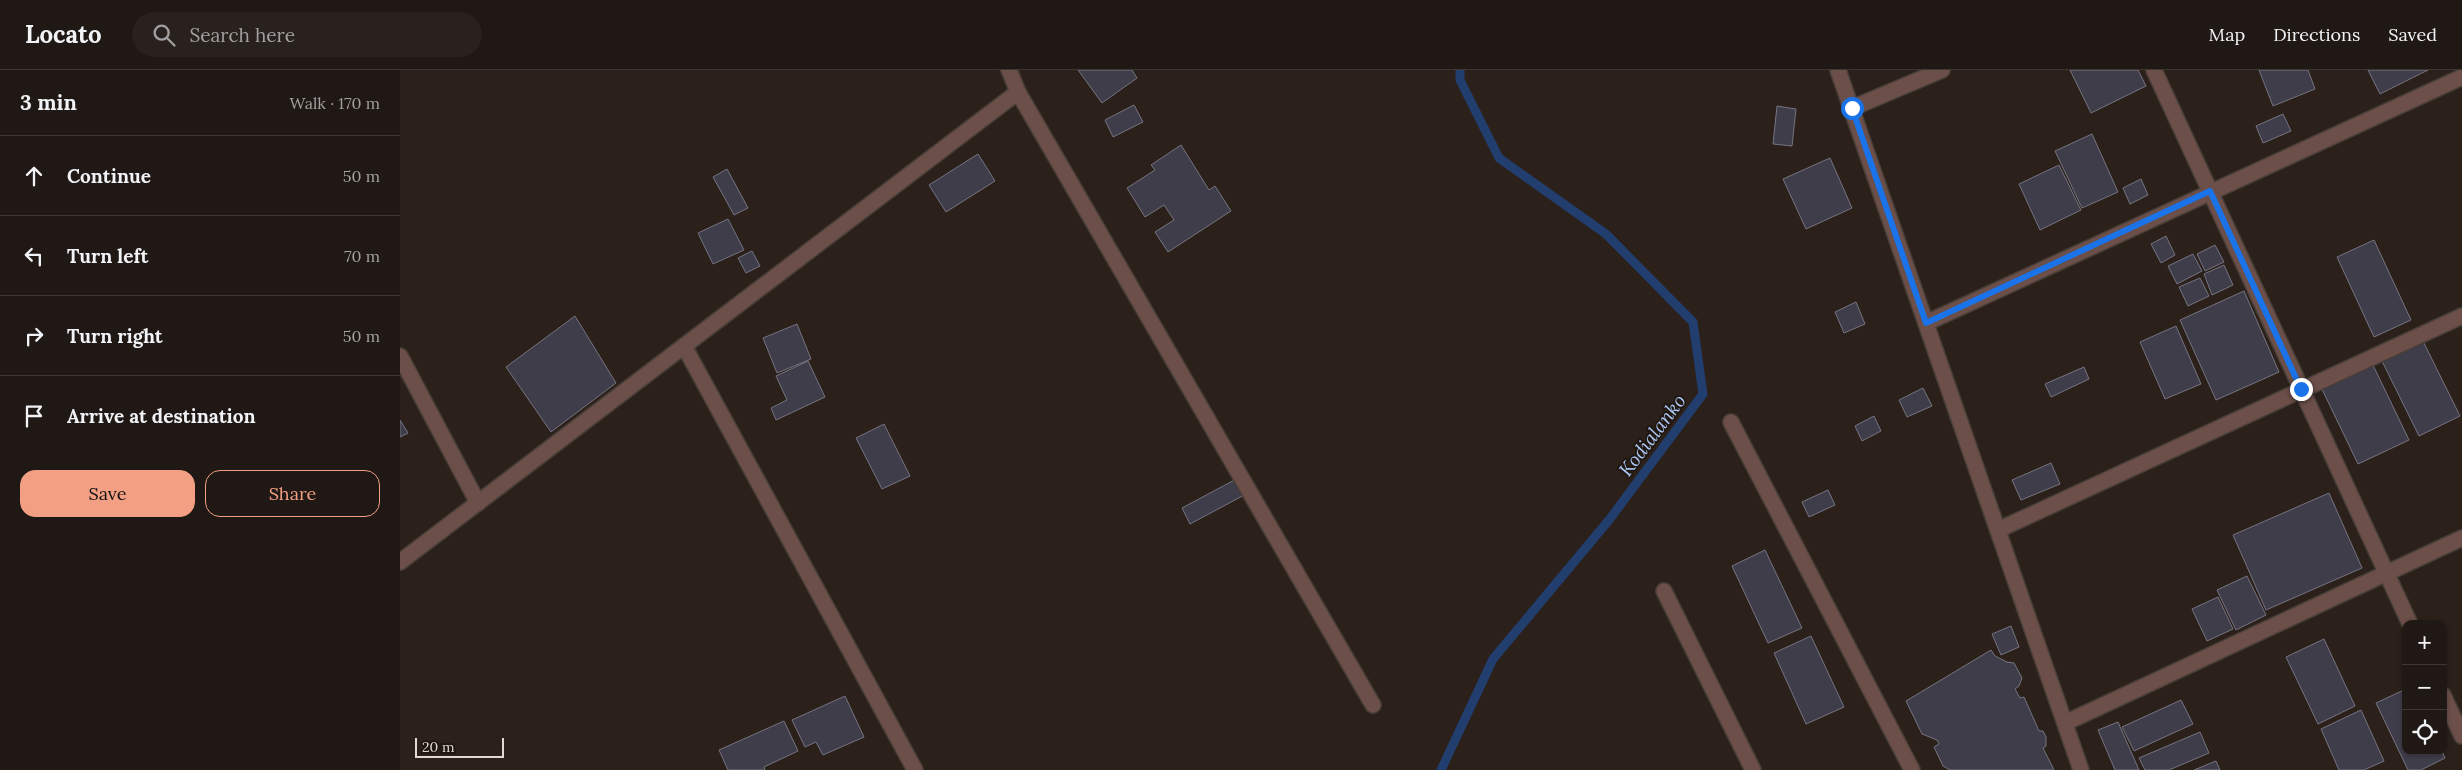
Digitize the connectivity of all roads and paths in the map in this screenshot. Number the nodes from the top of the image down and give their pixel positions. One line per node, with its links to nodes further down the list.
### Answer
1 (1009, 70): 6 (street)
2 (1838, 70): 7 (street)
3 (1942, 70): 7 (street)
4 (2154, 70): 8 (street)
5 (2462, 77): 8 (street)
6 (1018, 92): 11 (street); 23 (street)
7 (1852, 108): 10 (street)
8 (2210, 191): 10 (street); 13 (street)
9 (2462, 316): 13 (street)
10 (1926, 323): 16 (street)
11 (684, 346): 15 (street); 26 (street)
12 (400, 356): 15 (street)
13 (2301, 389): 16 (street); 19 (street)
14 (1731, 422): 28 (street)
15 (478, 503): 18 (street)
16 (1998, 530): 24 (street)
17 (2462, 538): 19 (street)
18 (400, 562)
19 (2386, 572): 21 (street); 24 (street)
20 (1664, 591): 27 (street)
21 (2408, 620)
22 (2447, 704): 25 (street)
23 (1373, 706)
24 (2065, 723): 29 (street)
25 (2462, 736)
26 (915, 770)
27 (1753, 770)
28 (1912, 770)
29 (2081, 770)

